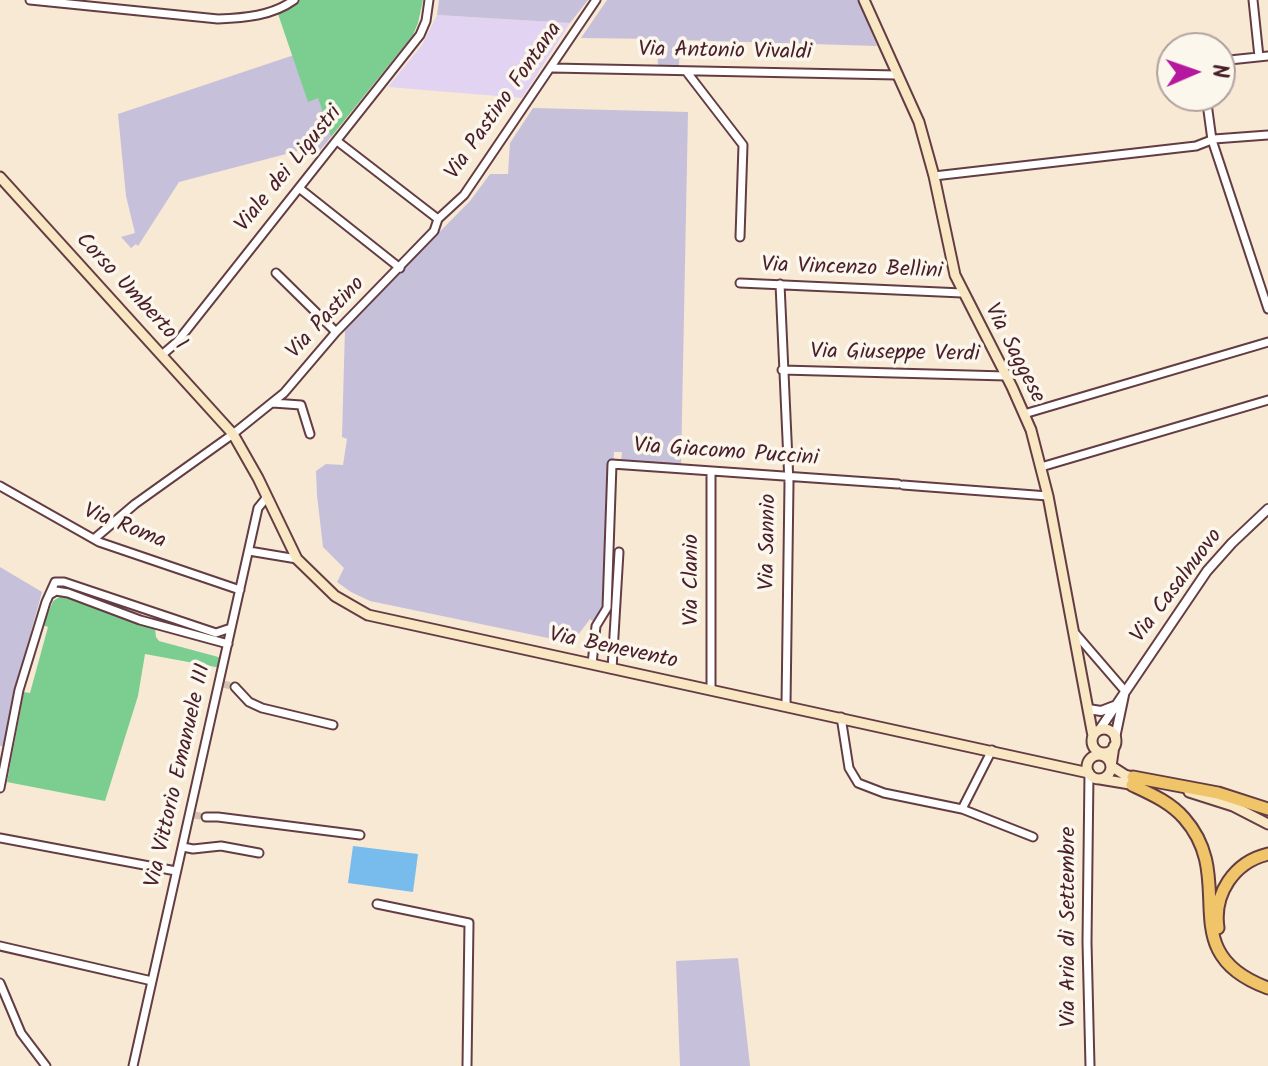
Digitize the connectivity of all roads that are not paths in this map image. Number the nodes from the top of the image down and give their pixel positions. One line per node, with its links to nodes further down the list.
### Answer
1 (30, 0): 6 (street)
2 (429, 0): 15 (street, Viale dei Ligustri)
3 (596, 0): 9 (street, Via Pastino Fontana)
4 (864, 0): 11 (main road, Via Saggese)
5 (1253, 0): 7 (street)
6 (291, 2)
7 (1264, 56): 8 (street)
8 (1236, 59)
9 (552, 68): 10 (street, Via Antonio Vivaldi); 19 (street, Via Pastino Fontana)
10 (686, 71): 11 (street, Via Antonio Vivaldi); 20 (street)
11 (897, 75): 16 (main road, Via Saggese)
12 (1208, 112): 14 (street)
13 (1268, 135): 14 (street)
14 (1212, 140): 16 (street); 26 (street)
15 (337, 141): 18 (street, Viale dei Ligustri); 19 (street)
16 (934, 176): 25 (main road, Via Saggese)
17 (0, 177): 29 (main road, Corso Umberto I)
18 (299, 188): 21 (street); 29 (street, Viale dei Ligustri)
19 (438, 219): 21 (street, Via Pastino)
20 (740, 237)
21 (400, 268): 27 (street, Via Pastino)
22 (276, 273): 27 (street)
23 (740, 283): 24 (street, Via Vincenzo Bellini)
24 (780, 284): 25 (street, Via Vincenzo Bellini); 30 (street, Via Sannio)
25 (962, 293): 31 (main road, Via Saggese)
26 (1268, 309)
27 (336, 332): 33 (street, Via Pastino)
28 (1268, 342): 34 (street)
29 (163, 354): 35 (main road, Corso Umberto I)
30 (782, 370): 31 (street, Via Giuseppe Verdi); 39 (street, Via Sannio)
31 (1006, 376): 34 (main road, Via Saggese)
32 (1268, 400): 37 (street)
33 (273, 403): 35 (street, Via Pastino); 36 (street)
34 (1024, 414): 37 (main road, Via Saggese)
35 (233, 434): 42 (main road, Via Benevento); 44 (street, Via Pastino)
36 (310, 434)
37 (1041, 467): 41 (main road, Via Saggese)
38 (711, 471): 39 (street, Via Giacomo Puccini); 53 (street, Via Giacomo Puccini); 56 (street, Via Clanio)
39 (788, 476): 41 (street, Via Giacomo Puccini); 58 (street, Via Sannio)
40 (0, 486): 44 (street, Via Roma)
41 (1048, 496): 51 (main road, Via Saggese)
42 (267, 497): 45 (street, Via Vittorio Emanuele III); 47 (main road, Via Benevento)
43 (1268, 509): 57 (street, Via Casalnuovo)
44 (94, 539): 48 (street, Via Roma)
45 (249, 551): 47 (street); 48 (street, Via Vittorio Emanuele III)
46 (619, 552): 54 (street)
47 (297, 559): 53 (main road, Via Benevento)
48 (240, 590): 50 (street, Via Vittorio Emanuele III)
49 (50, 595): 50 (street); 52 (street); 66 (street)
50 (231, 628): 52 (street, Via Vittorio Emanuele III)
51 (1074, 631): 57 (street); 60 (main road, Via Saggese)
52 (228, 644): 78 (street, Via Vittorio Emanuele III)
53 (592, 664): 54 (main road, Via Benevento)
54 (612, 669): 56 (main road, Via Benevento)
55 (235, 687): 62 (street)
56 (711, 689): 58 (main road, Via Benevento)
57 (1125, 693): 59 (street, Via Casalnuovo); 64 (street)
58 (786, 705): 61 (main road, Via Benevento)
59 (1115, 706): 60 (street); 63 (street, Via Casalnuovo)
60 (1088, 709): 63 (main road, Via Saggese)
61 (841, 717): 65 (main road, Via Benevento); 71 (street)
62 (333, 725)
63 (1095, 736): 64 (main road); 64 (main road); 68 (main road)
64 (1115, 742): 67 (main road)
65 (992, 750): 68 (main road, Via Benevento); 71 (street)
66 (3, 760): 70 (street)
67 (1111, 766): 68 (main road); 68 (main road); 69 (main road)
68 (1093, 773): 69 (main road); 91 (street, Via Aria di Settembre)
69 (1133, 781): 72 (highway); 74 (main road); 87 (highway)
70 (0, 788)
71 (962, 809): 76 (street)
72 (1268, 809)
73 (206, 817): 75 (street)
74 (1268, 824)
75 (360, 835)
76 (1033, 837)
77 (0, 838): 81 (street)
78 (183, 847): 79 (street); 81 (street, Via Vittorio Emanuele III)
79 (259, 853)
80 (1268, 854): 84 (highway)
81 (176, 871): 85 (street, Via Vittorio Emanuele III)
82 (377, 904): 90 (street)
83 (0, 946): 85 (street)
84 (1268, 980)
85 (152, 981): 89 (street, Via Vittorio Emanuele III)
86 (0, 983): 88 (street)
87 (1268, 988)
88 (46, 1066)
89 (133, 1066)
90 (467, 1066)
91 (1090, 1066)

